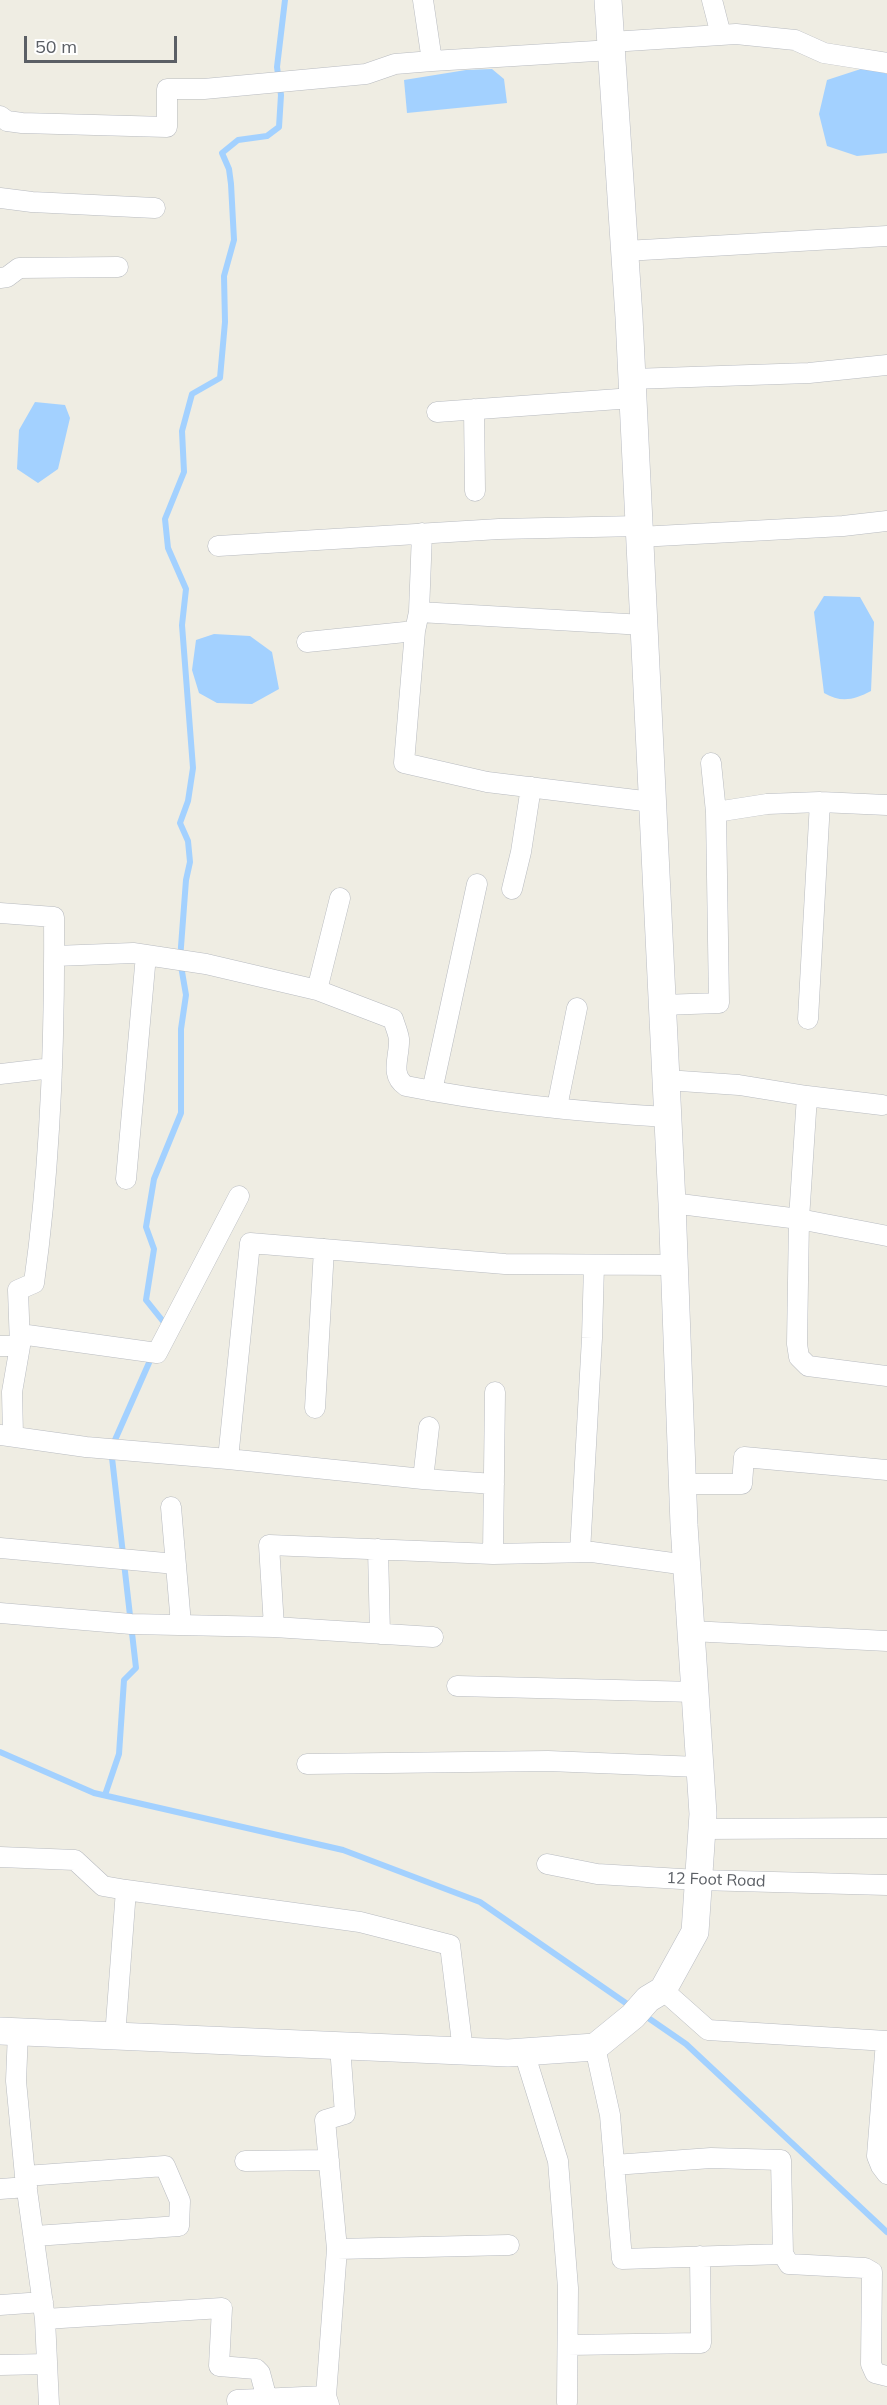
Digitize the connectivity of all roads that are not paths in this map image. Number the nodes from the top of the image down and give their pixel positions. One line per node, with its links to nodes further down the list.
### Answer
1 (423, 0): 6 (street)
2 (608, 0): 5 (street)
3 (712, 0): 4 (street)
4 (721, 35): 5 (street); 7 (street)
5 (612, 46): 6 (street); 12 (street)
6 (432, 61): 8 (street)
7 (887, 63)
8 (0, 116)
9 (0, 198): 10 (street)
10 (155, 208)
11 (887, 236): 12 (street)
12 (625, 251): 16 (street)
13 (118, 267): 14 (street)
14 (0, 278)
15 (887, 365): 16 (street)
16 (632, 388): 17 (street); 21 (street)
17 (474, 410): 18 (street); 19 (street)
18 (437, 412)
19 (475, 491)
20 (887, 521): 21 (street)
21 (639, 531): 22 (street); 25 (street)
22 (422, 532): 23 (street); 24 (street)
23 (218, 546)
24 (419, 612): 25 (street); 26 (street)
25 (644, 625): 30 (street)
26 (415, 631): 27 (street); 29 (street)
27 (307, 642)
28 (711, 764): 33 (street)
29 (531, 787): 30 (street); 35 (street)
30 (652, 802): 41 (street)
31 (820, 802): 32 (street); 33 (street); 43 (street)
32 (887, 805)
33 (716, 812): 41 (street)
34 (477, 884): 47 (street)
35 (512, 889)
36 (340, 898): 40 (street)
37 (0, 913): 39 (street)
38 (146, 955): 39 (street); 40 (street); 52 (street)
39 (55, 956): 44 (street)
40 (317, 990): 47 (street)
41 (662, 1005): 46 (street)
42 (577, 1008): 50 (street)
43 (808, 1019)
44 (52, 1068): 45 (street); 60 (street)
45 (0, 1074)
46 (666, 1080): 48 (street); 51 (street)
47 (432, 1091): 50 (street)
48 (807, 1096): 49 (street); 55 (street)
49 (882, 1105)
50 (557, 1107): 51 (street)
51 (667, 1117): 54 (street)
52 (126, 1179)
53 (239, 1196): 60 (street)
54 (672, 1203): 55 (street); 59 (street)
55 (798, 1219): 56 (street); 61 (street)
56 (887, 1236)
57 (324, 1249): 58 (street); 63 (street); 66 (street)
58 (594, 1265): 59 (street); 74 (street)
59 (674, 1265): 70 (street)
60 (13, 1342): 65 (street)
61 (887, 1376)
62 (495, 1392): 69 (street)
63 (315, 1408)
64 (429, 1427): 68 (street)
65 (7, 1435): 66 (street)
66 (228, 1459): 68 (street)
67 (887, 1470): 70 (street)
68 (423, 1479): 69 (street)
69 (494, 1484): 75 (street)
70 (683, 1484): 77 (street)
71 (171, 1507): 76 (street)
72 (0, 1548): 76 (street)
73 (378, 1549): 75 (street); 80 (street); 82 (street)
74 (580, 1552): 75 (street); 77 (street)
75 (492, 1554)
76 (176, 1564): 79 (street)
77 (687, 1565): 81 (street)
78 (0, 1613): 79 (street)
79 (181, 1624): 80 (street)
80 (274, 1627): 82 (street)
81 (691, 1631): 84 (street); 86 (street)
82 (380, 1634): 83 (street)
83 (433, 1637)
84 (887, 1641)
85 (457, 1686): 86 (street)
86 (695, 1692): 88 (street)
87 (307, 1764): 88 (street)
88 (699, 1767): 89 (street)
89 (702, 1828): 90 (street); 93 (street)
90 (887, 1828)
91 (0, 1857): 95 (street)
92 (547, 1864): 93 (street, 12 Foot Road)
93 (698, 1880): 94 (street, 12 Foot Road); 96 (street)
94 (887, 1884)
95 (126, 1890): 98 (street); 102 (street)
96 (648, 2002): 99 (street); 101 (street)
97 (9, 2031): 98 (street); 109 (street)
98 (115, 2037): 100 (street)
99 (887, 2041): 104 (street)
100 (340, 2046): 102 (street); 105 (street)
101 (595, 2047): 103 (street); 107 (street)
102 (463, 2051): 103 (street)
103 (524, 2052): 118 (street)
104 (884, 2132): 108 (street)
105 (329, 2160): 106 (street); 113 (street)
106 (245, 2161)
107 (614, 2165): 114 (street); 115 (street)
108 (887, 2174)
109 (26, 2182): 110 (street); 111 (street); 111 (street)
110 (0, 2189)
111 (35, 2236): 117 (street)
112 (509, 2246): 113 (street)
113 (337, 2249): 123 (street)
114 (783, 2254): 115 (street); 121 (street)
115 (700, 2256): 118 (street)
116 (0, 2305): 117 (street)
117 (44, 2311): 119 (street); 122 (street)
118 (568, 2345): 124 (street)
119 (47, 2364): 120 (street); 125 (street)
120 (0, 2365)
121 (887, 2376)
122 (267, 2399): 123 (street); 126 (street)
123 (328, 2401)
124 (567, 2402)
125 (49, 2405)
126 (237, 2405)

